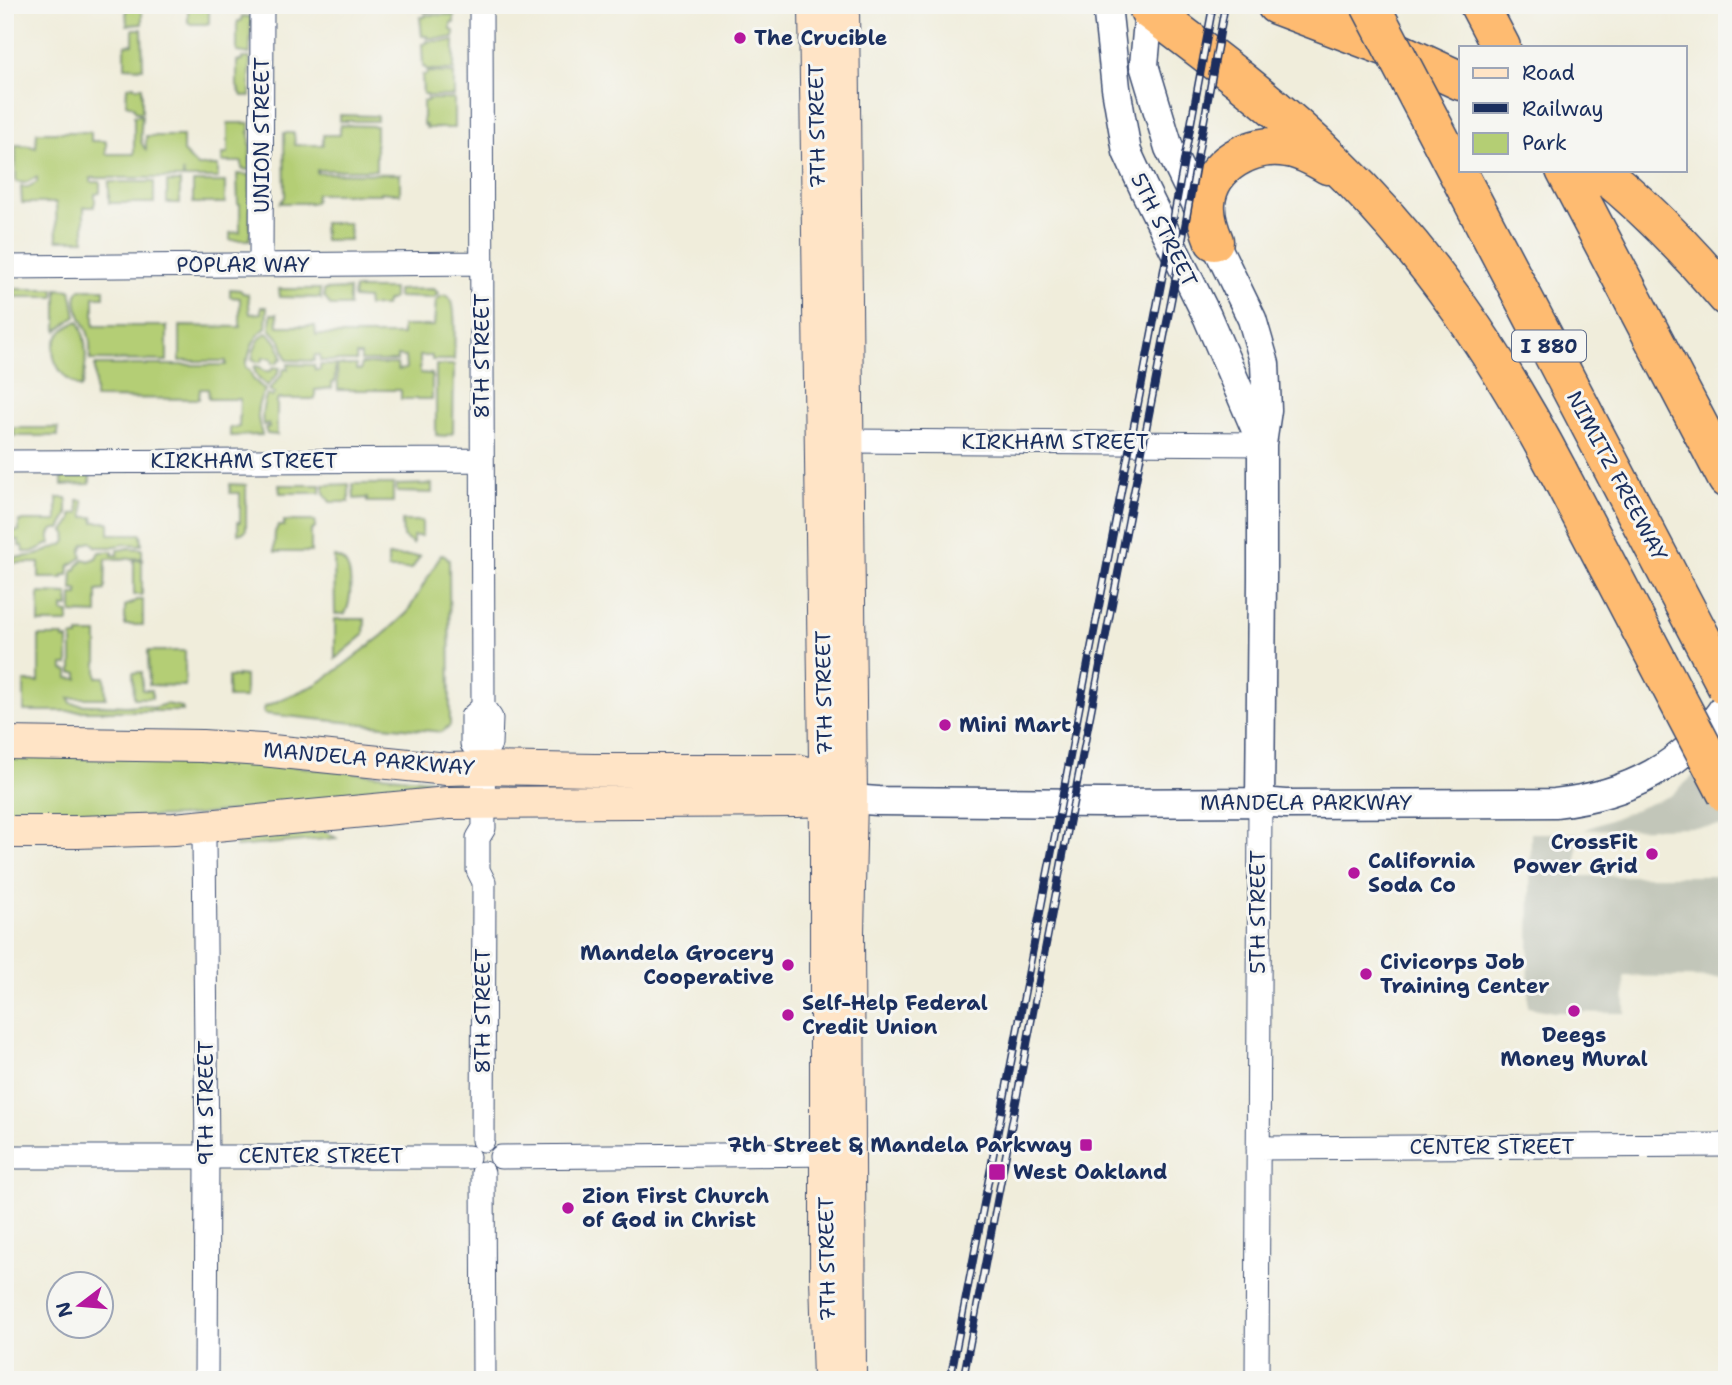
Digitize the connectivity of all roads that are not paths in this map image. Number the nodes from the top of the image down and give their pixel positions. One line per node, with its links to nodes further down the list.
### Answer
1 (262, 5): 17 (street, UNION STREET)
2 (481, 5): 16 (street, 8TH STREET)
3 (815, 5): 29 (main road, 7TH STREET)
4 (843, 5): 20 (main road, 7TH STREET)
5 (1107, 5): 21 (street, 5TH STREET)
6 (1276, 5): 11 (highway)
7 (1370, 5): 25 (highway, NIMITZ FREEWAY / I 880, bridge)
8 (1479, 5): 10 (highway)
9 (1146, 7): 14 (highway); 15 (street, 5TH STREET)
10 (1500, 46)
11 (1459, 79)
12 (1566, 172): 24 (highway)
13 (1601, 172): 19 (highway)
14 (1376, 206): 15 (highway); 30 (highway, bridge)
15 (1214, 241): 21 (street, 5TH STREET)
16 (481, 263): 17 (street, POPLAR WAY); 22 (street, 8TH STREET)
17 (261, 265): 18 (street, POPLAR WAY)
18 (5, 267)
19 (1727, 297)
20 (847, 441): 21 (street, KIRKHAM STREET); 29 (main road, 7TH STREET)
21 (1262, 444): 31 (street, 5TH STREET)
22 (482, 460): 23 (street, KIRKHAM STREET); 28 (street, 8TH STREET)
23 (5, 462)
24 (1727, 479)
25 (1727, 687)
26 (1727, 703): 31 (street, MANDELA PARKWAY)
27 (5, 743): 28 (main road, MANDELA PARKWAY)
28 (483, 762): 29 (main road, MANDELA PARKWAY); 32 (street, 8TH STREET)
29 (834, 794): 31 (street, MANDELA PARKWAY); 32 (main road, MANDELA PARKWAY); 37 (main road, 7TH STREET)
30 (1727, 794)
31 (1259, 802): 36 (street, 5TH STREET)
32 (484, 815): 33 (main road, MANDELA PARKWAY); 40 (street, 8TH STREET)
33 (203, 826): 34 (main road, MANDELA PARKWAY); 38 (street, 9TH STREET)
34 (5, 832)
35 (1727, 1145): 36 (street, CENTER STREET)
36 (1258, 1148): 45 (street, 5TH STREET)
37 (837, 1154): 40 (street); 43 (main road, 7TH STREET); 44 (main road, 7TH STREET)
38 (207, 1156): 39 (street, CENTER STREET); 40 (street, CENTER STREET); 41 (street, 9TH STREET)
39 (5, 1157)
40 (478, 1157): 42 (street, 8TH STREET)
41 (206, 1380)
42 (484, 1380)
43 (829, 1380)
44 (850, 1380)
45 (1257, 1380)

